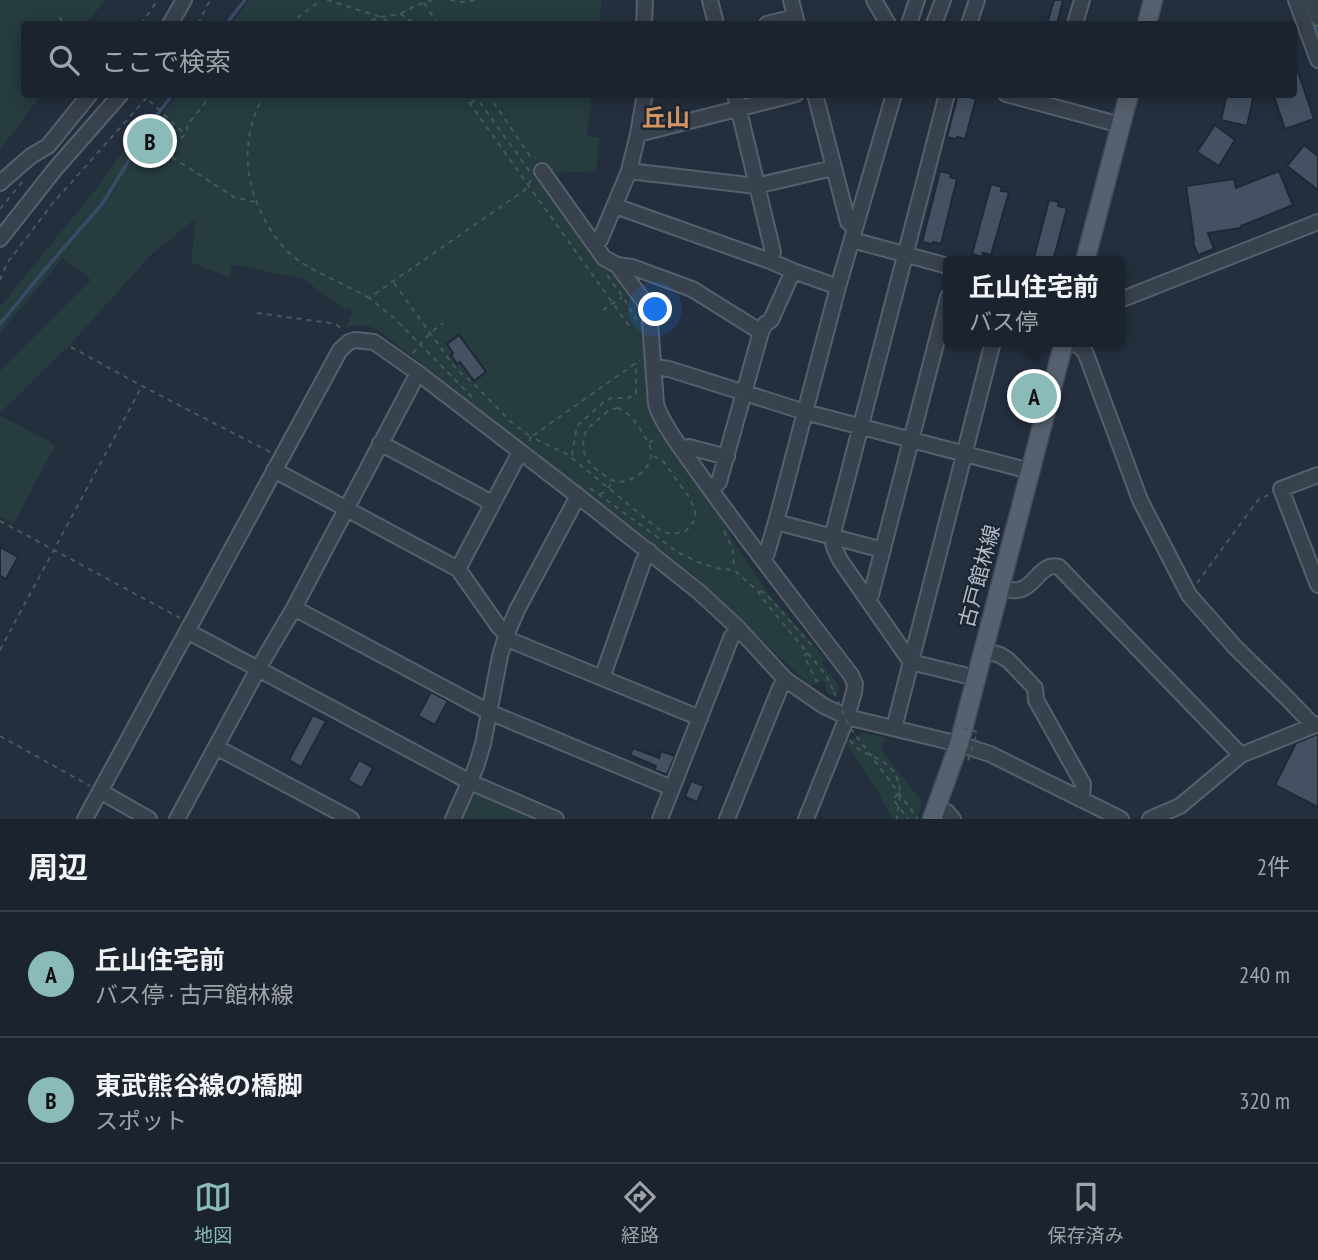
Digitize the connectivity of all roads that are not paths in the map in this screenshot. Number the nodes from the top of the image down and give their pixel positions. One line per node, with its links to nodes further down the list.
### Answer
1 (184, 0): 14 (street)
2 (645, 0): 15 (street)
3 (710, 0): 16 (street)
4 (791, 0): 17 (street)
5 (874, 0): 18 (street)
6 (917, 0): 19 (street)
7 (943, 0): 20 (street)
8 (976, 0): 21 (street)
9 (1082, 0): 22 (street)
10 (1153, 0): 23 (main road)
11 (1296, 0): 24 (street)
12 (1311, 0): 13 (street)
13 (1318, 18)
14 (172, 21)
15 (644, 21)
16 (715, 21)
17 (796, 21)
18 (886, 21)
19 (910, 21)
20 (935, 21)
21 (969, 21)
22 (1076, 21)
23 (1148, 21)
24 (1318, 60)
25 (87, 98): 41 (street)
26 (117, 98): 46 (street)
27 (644, 98): 37 (street)
28 (766, 98): 35 (street)
29 (817, 98): 39 (street)
30 (893, 98): 45 (street)
31 (946, 98): 48 (street)
32 (1034, 98): 34 (street)
33 (1128, 98): 36 (main road)
34 (1055, 101): 36 (street)
35 (736, 102): 37 (street); 42 (street)
36 (1121, 125): 49 (main road)
37 (638, 134): 40 (street)
38 (539, 164): 47 (street)
39 (834, 168): 42 (street); 45 (street)
40 (629, 171): 42 (street); 43 (street)
41 (0, 183)
42 (756, 186): 50 (street)
43 (615, 206): 47 (street); 50 (street)
44 (1318, 222): 55 (street)
45 (853, 234): 48 (street); 54 (street)
46 (0, 239)
47 (596, 245): 52 (street)
48 (905, 254): 51 (street); 65 (street)
49 (1086, 256)
50 (770, 261): 53 (street)
51 (943, 265)
52 (610, 268): 57 (street); 61 (street)
53 (793, 271): 54 (street); 57 (street)
54 (838, 287): 64 (street)
55 (1125, 298)
56 (943, 316): 66 (street)
57 (761, 331): 63 (street)
58 (992, 347): 70 (street)
59 (1063, 347): 73 (main road, 古戸館林線)
60 (1082, 347): 102 (street)
61 (649, 363): 63 (street); 69 (street)
62 (418, 373): 67 (street); 68 (street); 72 (street)
63 (744, 393): 64 (street); 71 (street)
64 (806, 412): 65 (street); 79 (street)
65 (860, 426): 66 (street); 80 (street)
66 (911, 440): 70 (street); 81 (street)
67 (380, 443): 77 (street); 78 (street)
68 (525, 447): 76 (street); 77 (street)
69 (682, 449): 71 (street); 75 (street)
70 (964, 454): 73 (street); 94 (street)
71 (727, 457): 75 (street)
72 (277, 464): 78 (street); 90 (street)
73 (1030, 471): 87 (main road, 古戸館林線)
74 (1318, 475): 83 (street)
75 (711, 490): 84 (street)
76 (583, 492): 82 (street); 92 (street)
77 (492, 503): 85 (street)
78 (346, 509): 85 (street); 89 (street)
79 (776, 522): 80 (street); 84 (street)
80 (832, 537): 81 (street); 88 (street)
81 (883, 550): 88 (street)
82 (649, 551): 91 (street); 96 (street)
83 (1312, 553): 86 (street)
84 (764, 559): 100 (street)
85 (458, 569): 92 (street)
86 (1318, 585)
87 (999, 589): 93 (main road, 古戸館林線); 106 (street)
88 (867, 599): 94 (street)
89 (293, 608): 95 (street); 99 (street)
90 (189, 627): 95 (street); 109 (street)
91 (738, 628): 98 (street); 101 (street)
92 (506, 636): 96 (street); 99 (street)
93 (983, 650): 97 (main road, 古戸館林線); 110 (street)
94 (911, 662): 97 (street); 103 (street)
95 (258, 669): 105 (street); 107 (street)
96 (602, 678): 101 (street)
97 (976, 678): 104 (main road, 古戸館林線)
98 (786, 680): 100 (street); 119 (street)
99 (489, 712): 107 (street); 108 (street)
100 (847, 716): 103 (street); 120 (street)
101 (700, 718): 108 (street)
102 (1315, 725): 106 (street)
103 (894, 728): 104 (street)
104 (959, 744): 110 (street); 111 (main road, 古戸館林線)
105 (216, 747): 114 (street); 115 (street)
106 (1241, 755): 123 (street)
107 (470, 782): 116 (street); 117 (street)
108 (672, 788): 118 (street)
109 (100, 791): 112 (street); 113 (street)
110 (1082, 800): 122 (street)
111 (934, 813): 121 (street)
112 (145, 818)
113 (85, 819)
114 (177, 819)
115 (351, 819)
116 (453, 819)
117 (556, 819)
118 (660, 819)
119 (727, 819)
120 (806, 819)
121 (953, 819)
122 (1121, 819)
123 (1150, 819)

